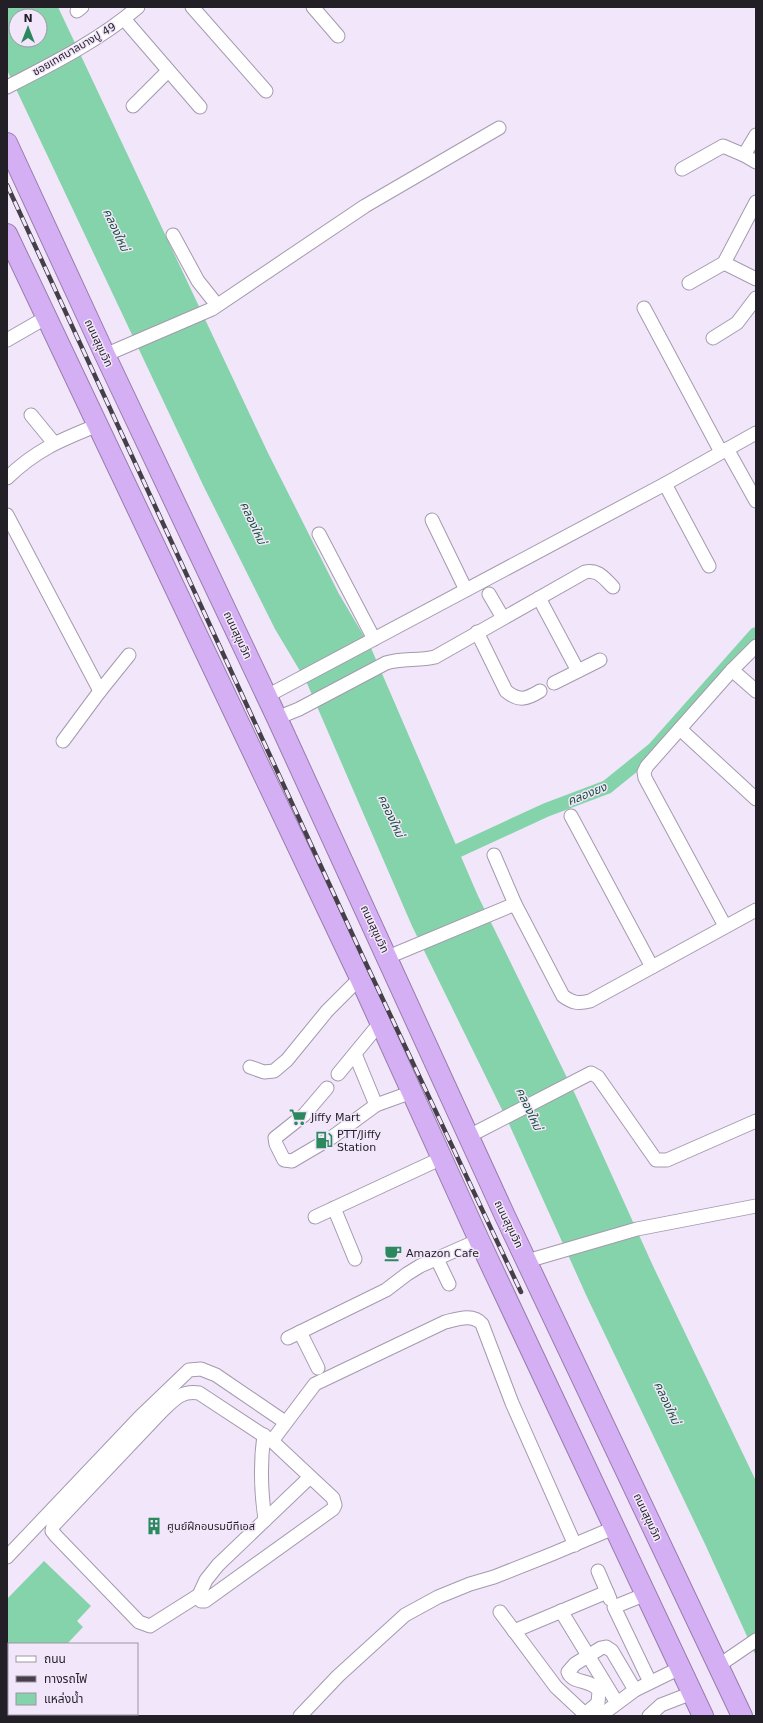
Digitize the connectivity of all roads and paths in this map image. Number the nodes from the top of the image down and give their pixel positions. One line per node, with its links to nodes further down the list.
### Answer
1 (138, 7): 4 (street, ซอยเทศบาลบางปู 49)
2 (192, 7): 8 (street)
3 (313, 7): 5 (street)
4 (124, 19): 6 (street); 7 (street, ซอยเทศบาลบางปู 49)
5 (338, 36)
6 (168, 71): 9 (street); 10 (street)
7 (8, 86)
8 (266, 90)
9 (133, 106)
10 (200, 107)
11 (499, 128): 24 (street)
12 (756, 135): 14 (street)
13 (7, 142): 29 (highway, ถนนสุขุมวิท)
14 (744, 154): 15 (street); 16 (street)
15 (756, 162)
16 (682, 169)
17 (756, 202): 20 (street)
18 (173, 235): 24 (street)
19 (9, 244): 26 (highway)
20 (724, 263): 21 (street); 22 (street)
21 (756, 279)
22 (689, 283)
23 (756, 298): 27 (street)
24 (214, 307): 29 (street)
25 (644, 308): 34 (street)
26 (47, 317): 28 (street); 31 (highway)
27 (713, 338)
28 (7, 340)
29 (104, 355): 58 (highway, ถนนสุขุมวิท)
30 (31, 415): 33 (street)
31 (98, 425): 33 (street); 70 (highway)
32 (756, 433): 34 (street)
33 (54, 443): 35 (street)
34 (724, 450): 36 (street); 37 (street)
35 (7, 478)
36 (665, 484): 41 (street); 43 (street)
37 (756, 501)
38 (7, 516): 55 (street)
39 (432, 520): 43 (street)
40 (319, 534): 48 (street)
41 (709, 566)
42 (612, 587): 45 (street)
43 (466, 590): 48 (street)
44 (489, 594): 46 (street)
45 (539, 598): 46 (street); 53 (street)
46 (503, 618): 47 (street)
47 (478, 632): 56 (street); 59 (street)
48 (373, 640): 58 (street)
49 (756, 646): 52 (street)
50 (129, 655): 55 (street)
51 (600, 660): 53 (street)
52 (732, 670): 57 (street); 60 (street)
53 (578, 671): 54 (street)
54 (554, 683)
55 (100, 691): 61 (street)
56 (540, 691)
57 (756, 691)
58 (267, 696): 59 (highway, ถนนสุขุมวิท)
59 (277, 718): 68 (highway, ถนนสุขุมวิท)
60 (680, 729): 62 (street); 67 (street)
61 (63, 741)
62 (756, 799)
63 (571, 816): 69 (street)
64 (494, 855): 65 (street)
65 (515, 904): 68 (street); 69 (street)
66 (756, 910): 67 (street)
67 (725, 926): 69 (street)
68 (388, 957): 79 (highway, ถนนสุขุมวิท)
69 (652, 967)
70 (360, 978): 71 (highway); 73 (street)
71 (380, 1023): 72 (street); 76 (highway)
72 (355, 1054): 74 (street); 77 (street)
73 (250, 1067)
74 (338, 1074)
75 (328, 1088): 77 (street)
76 (412, 1092): 77 (street); 80 (highway)
77 (376, 1105)
78 (756, 1121): 79 (street)
79 (469, 1136): 87 (highway, ถนนสุขุมวิท)
80 (442, 1158): 82 (street); 84 (highway)
81 (756, 1206): 87 (street)
82 (334, 1208): 83 (street); 85 (street)
83 (315, 1217)
84 (479, 1240): 86 (street); 96 (highway)
85 (355, 1259)
86 (437, 1259): 88 (street); 89 (street)
87 (527, 1261): 109 (highway, ถนนสุขุมวิท)
88 (449, 1284)
89 (300, 1332): 90 (street); 91 (street)
90 (288, 1338)
91 (318, 1368)
92 (288, 1418): 93 (street); 97 (street); 98 (street)
93 (268, 1438): 94 (street); 95 (street); 101 (street)
94 (310, 1476): 95 (street); 101 (street)
95 (265, 1520): 101 (street)
96 (616, 1527): 97 (street); 102 (highway)
97 (575, 1545): 116 (street)
98 (7, 1557)
99 (598, 1571): 100 (street)
100 (607, 1592): 103 (street); 104 (street)
101 (199, 1594)
102 (646, 1594): 103 (street); 110 (highway)
103 (614, 1608): 111 (street)
104 (561, 1611): 106 (street); 108 (street)
105 (500, 1612): 106 (street)
106 (514, 1631): 115 (street)
107 (756, 1640): 109 (street)
108 (588, 1656): 112 (street); 114 (street); 115 (street)
109 (718, 1666): 120 (highway, ถนนสุขุมวิท)
110 (680, 1668): 111 (street); 113 (highway)
111 (650, 1682): 112 (street)
112 (635, 1690): 114 (street)
113 (692, 1692): 118 (street); 119 (highway)
114 (617, 1703): 117 (street)
115 (586, 1715)
116 (300, 1716)
117 (600, 1716)
118 (649, 1716)
119 (703, 1716)
120 (742, 1716)

